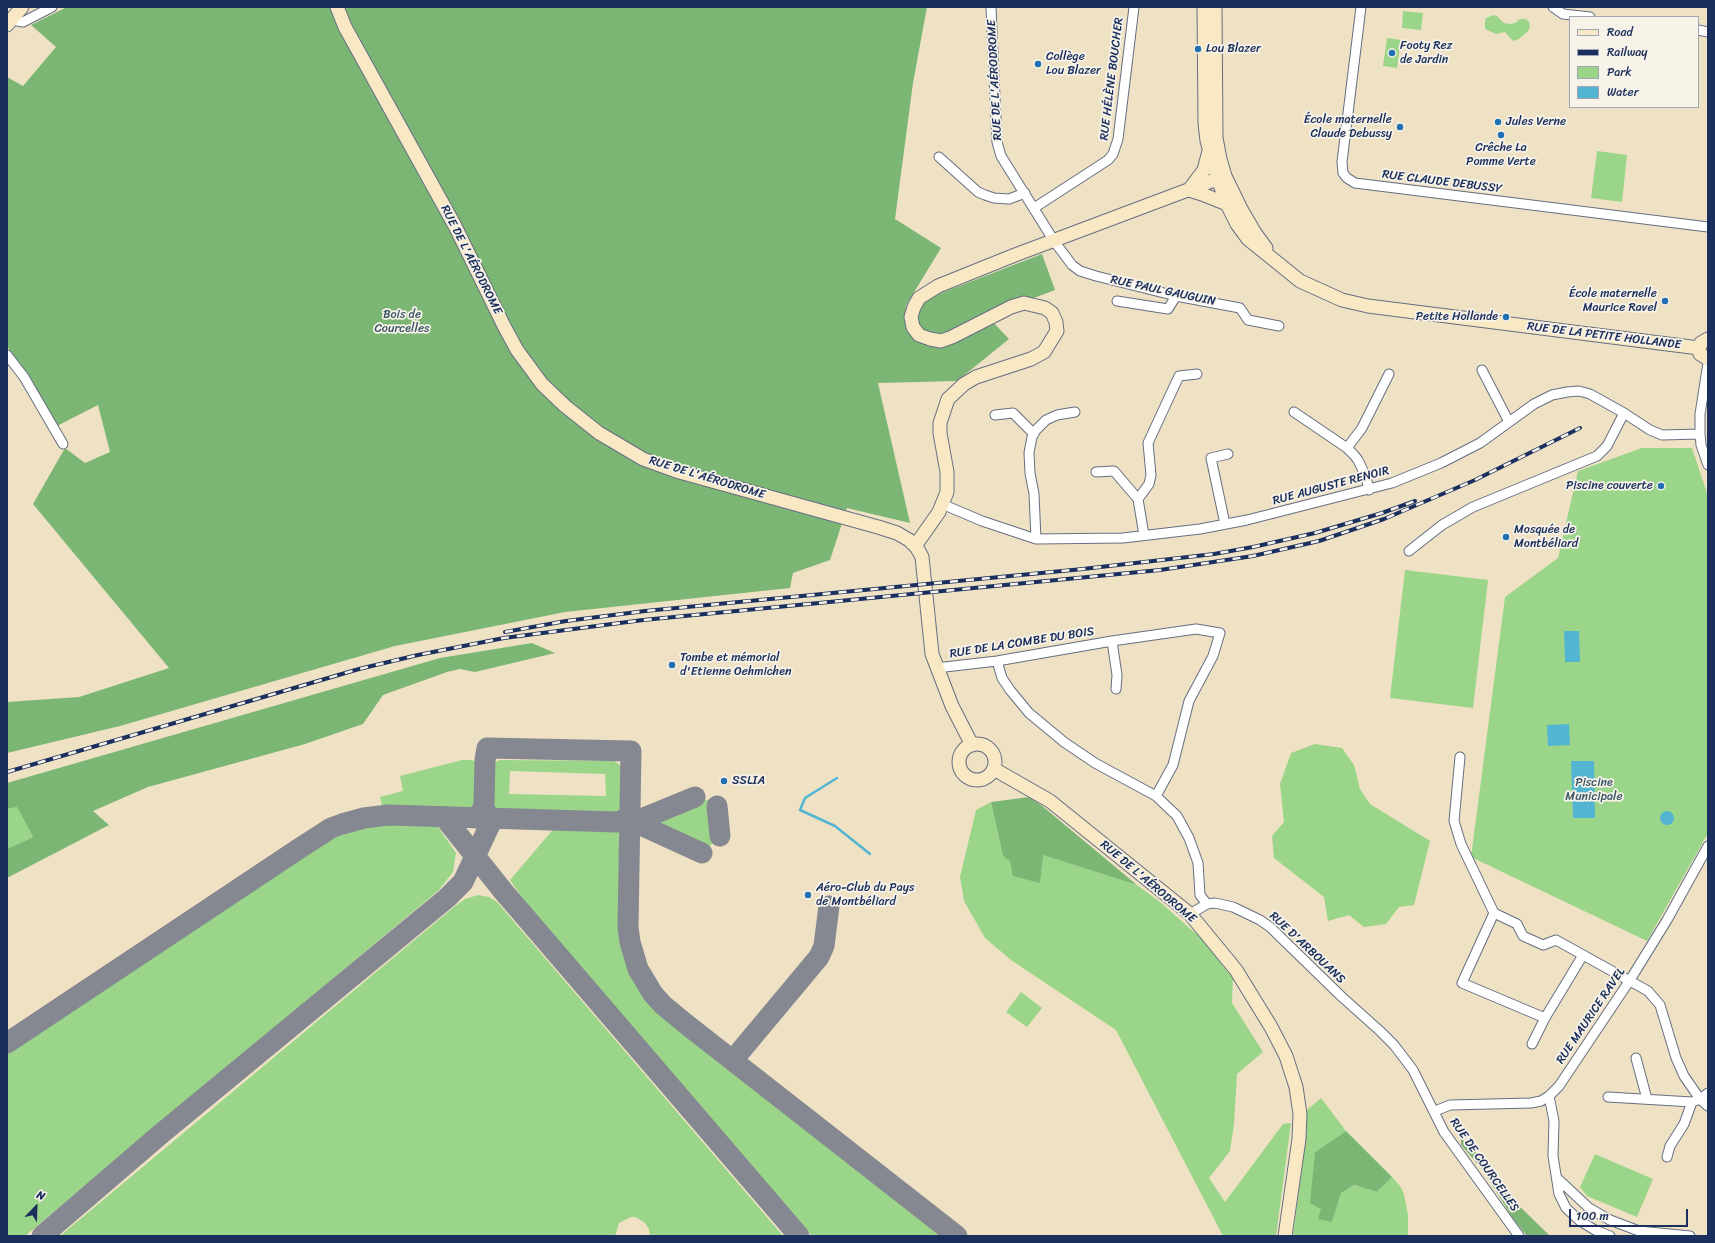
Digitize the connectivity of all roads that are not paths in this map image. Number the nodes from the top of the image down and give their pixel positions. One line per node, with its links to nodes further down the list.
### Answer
1 (22, 7): 11 (street)
2 (52, 7): 11 (street)
3 (337, 7): 50 (street, RUE DE L'AÉRODROME)
4 (990, 7): 16 (street, RUE DE L'AÉRODROME)
5 (1134, 7): 18 (street, RUE HÉLÈNE BOUCHER)
6 (1204, 7): 12 (street, RUE DE LA PETITE HOLLANDE)
7 (1215, 7): 14 (street, RUE DE LA PETITE HOLLANDE)
8 (1361, 7): 19 (street, RUE CLAUDE DEBUSSY)
9 (1553, 7): 10 (street)
10 (1581, 16)
11 (14, 22)
12 (1209, 150): 14 (street, RUE DE LA PETITE HOLLANDE); 15 (street)
13 (939, 157): 16 (street)
14 (1222, 177): 15 (street); 17 (street, RUE DE LA PETITE HOLLANDE); 21 (street, RUE DE LA PETITE HOLLANDE)
15 (1189, 190): 17 (street); 20 (street)
16 (1025, 194): 18 (street, RUE DE L'AÉRODROME)
17 (1227, 204): 21 (street, RUE DE LA PETITE HOLLANDE)
18 (1034, 208): 20 (street, RUE DE L'AÉRODROME)
19 (1708, 227)
20 (1054, 241): 22 (street, RUE PAUL GAUGUIN); 46 (street)
21 (1280, 266): 25 (street, RUE DE LA PETITE HOLLANDE)
22 (1176, 296): 23 (street); 24 (street, RUE PAUL GAUGUIN)
23 (1117, 301)
24 (1279, 326)
25 (1704, 344): 27 (street)
26 (7, 355): 39 (street)
27 (1708, 359)
28 (1708, 363): 38 (street)
29 (1482, 370): 36 (street)
30 (1196, 374): 45 (street)
31 (1389, 374): 40 (street)
32 (1076, 412): 37 (street)
33 (1294, 412): 40 (street)
34 (1624, 413): 36 (street, RUE AUGUSTE RENOIR); 38 (street, RUE AUGUSTE RENOIR); 51 (street)
35 (995, 415): 37 (street)
36 (1509, 422): 44 (street, RUE AUGUSTE RENOIR)
37 (1034, 434): 49 (street)
38 (1700, 434): 42 (street)
39 (63, 444)
40 (1347, 448): 44 (street)
41 (1228, 454): 47 (street)
42 (1708, 465)
43 (1096, 472): 45 (street)
44 (1369, 490): 47 (street, RUE AUGUSTE RENOIR)
45 (1138, 499): 48 (street)
46 (942, 504): 49 (street, RUE AUGUSTE RENOIR); 50 (street)
47 (1225, 524): 48 (street, RUE AUGUSTE RENOIR)
48 (1144, 535): 49 (street, RUE AUGUSTE RENOIR)
49 (1036, 539)
50 (915, 546): 54 (street)
51 (1410, 551)
52 (1112, 641): 53 (street, RUE DE LA COMBE DU BOIS); 55 (street, RUE DE LA COMBE DU BOIS); 59 (street, RUE DE LA COMBE DU BOIS)
53 (997, 661): 54 (street, RUE DE LA COMBE DU BOIS); 59 (street)
54 (936, 668): 56 (street)
55 (1116, 689)
56 (972, 745): 58 (street); 58 (street)
57 (1460, 757): 62 (street)
58 (994, 769): 63 (street, RUE DE L'AÉRODROME)
59 (1156, 796): 61 (street)
60 (1708, 846): 65 (street, RUE MAURICE RAVEL)
61 (1207, 904): 63 (street); 68 (street, RUE D'ARBOUANS)
62 (1494, 913): 64 (street); 66 (street)
63 (1190, 914): 80 (street, RUE DE L'AÉRODROME)
64 (1583, 955): 65 (street); 66 (street)
65 (1630, 980): 71 (street, RUE MAURICE RAVEL); 74 (street)
66 (1545, 1018): 67 (street)
67 (1532, 1044)
68 (1394, 1046): 76 (street, RUE DE COURCELLES)
69 (1636, 1058): 73 (street)
70 (1708, 1093): 74 (street)
71 (1549, 1096): 76 (street, RUE MAURICE RAVEL); 78 (street)
72 (1608, 1097): 73 (street)
73 (1647, 1100): 74 (street)
74 (1696, 1101): 75 (street); 77 (street)
75 (1708, 1106)
76 (1434, 1111): 81 (street, RUE DE COURCELLES)
77 (1667, 1157)
78 (1557, 1178): 79 (street); 82 (street)
79 (1654, 1233): 83 (street); 84 (street)
80 (1285, 1236)
81 (1519, 1236)
82 (1610, 1236)
83 (1644, 1236)
84 (1690, 1236)

